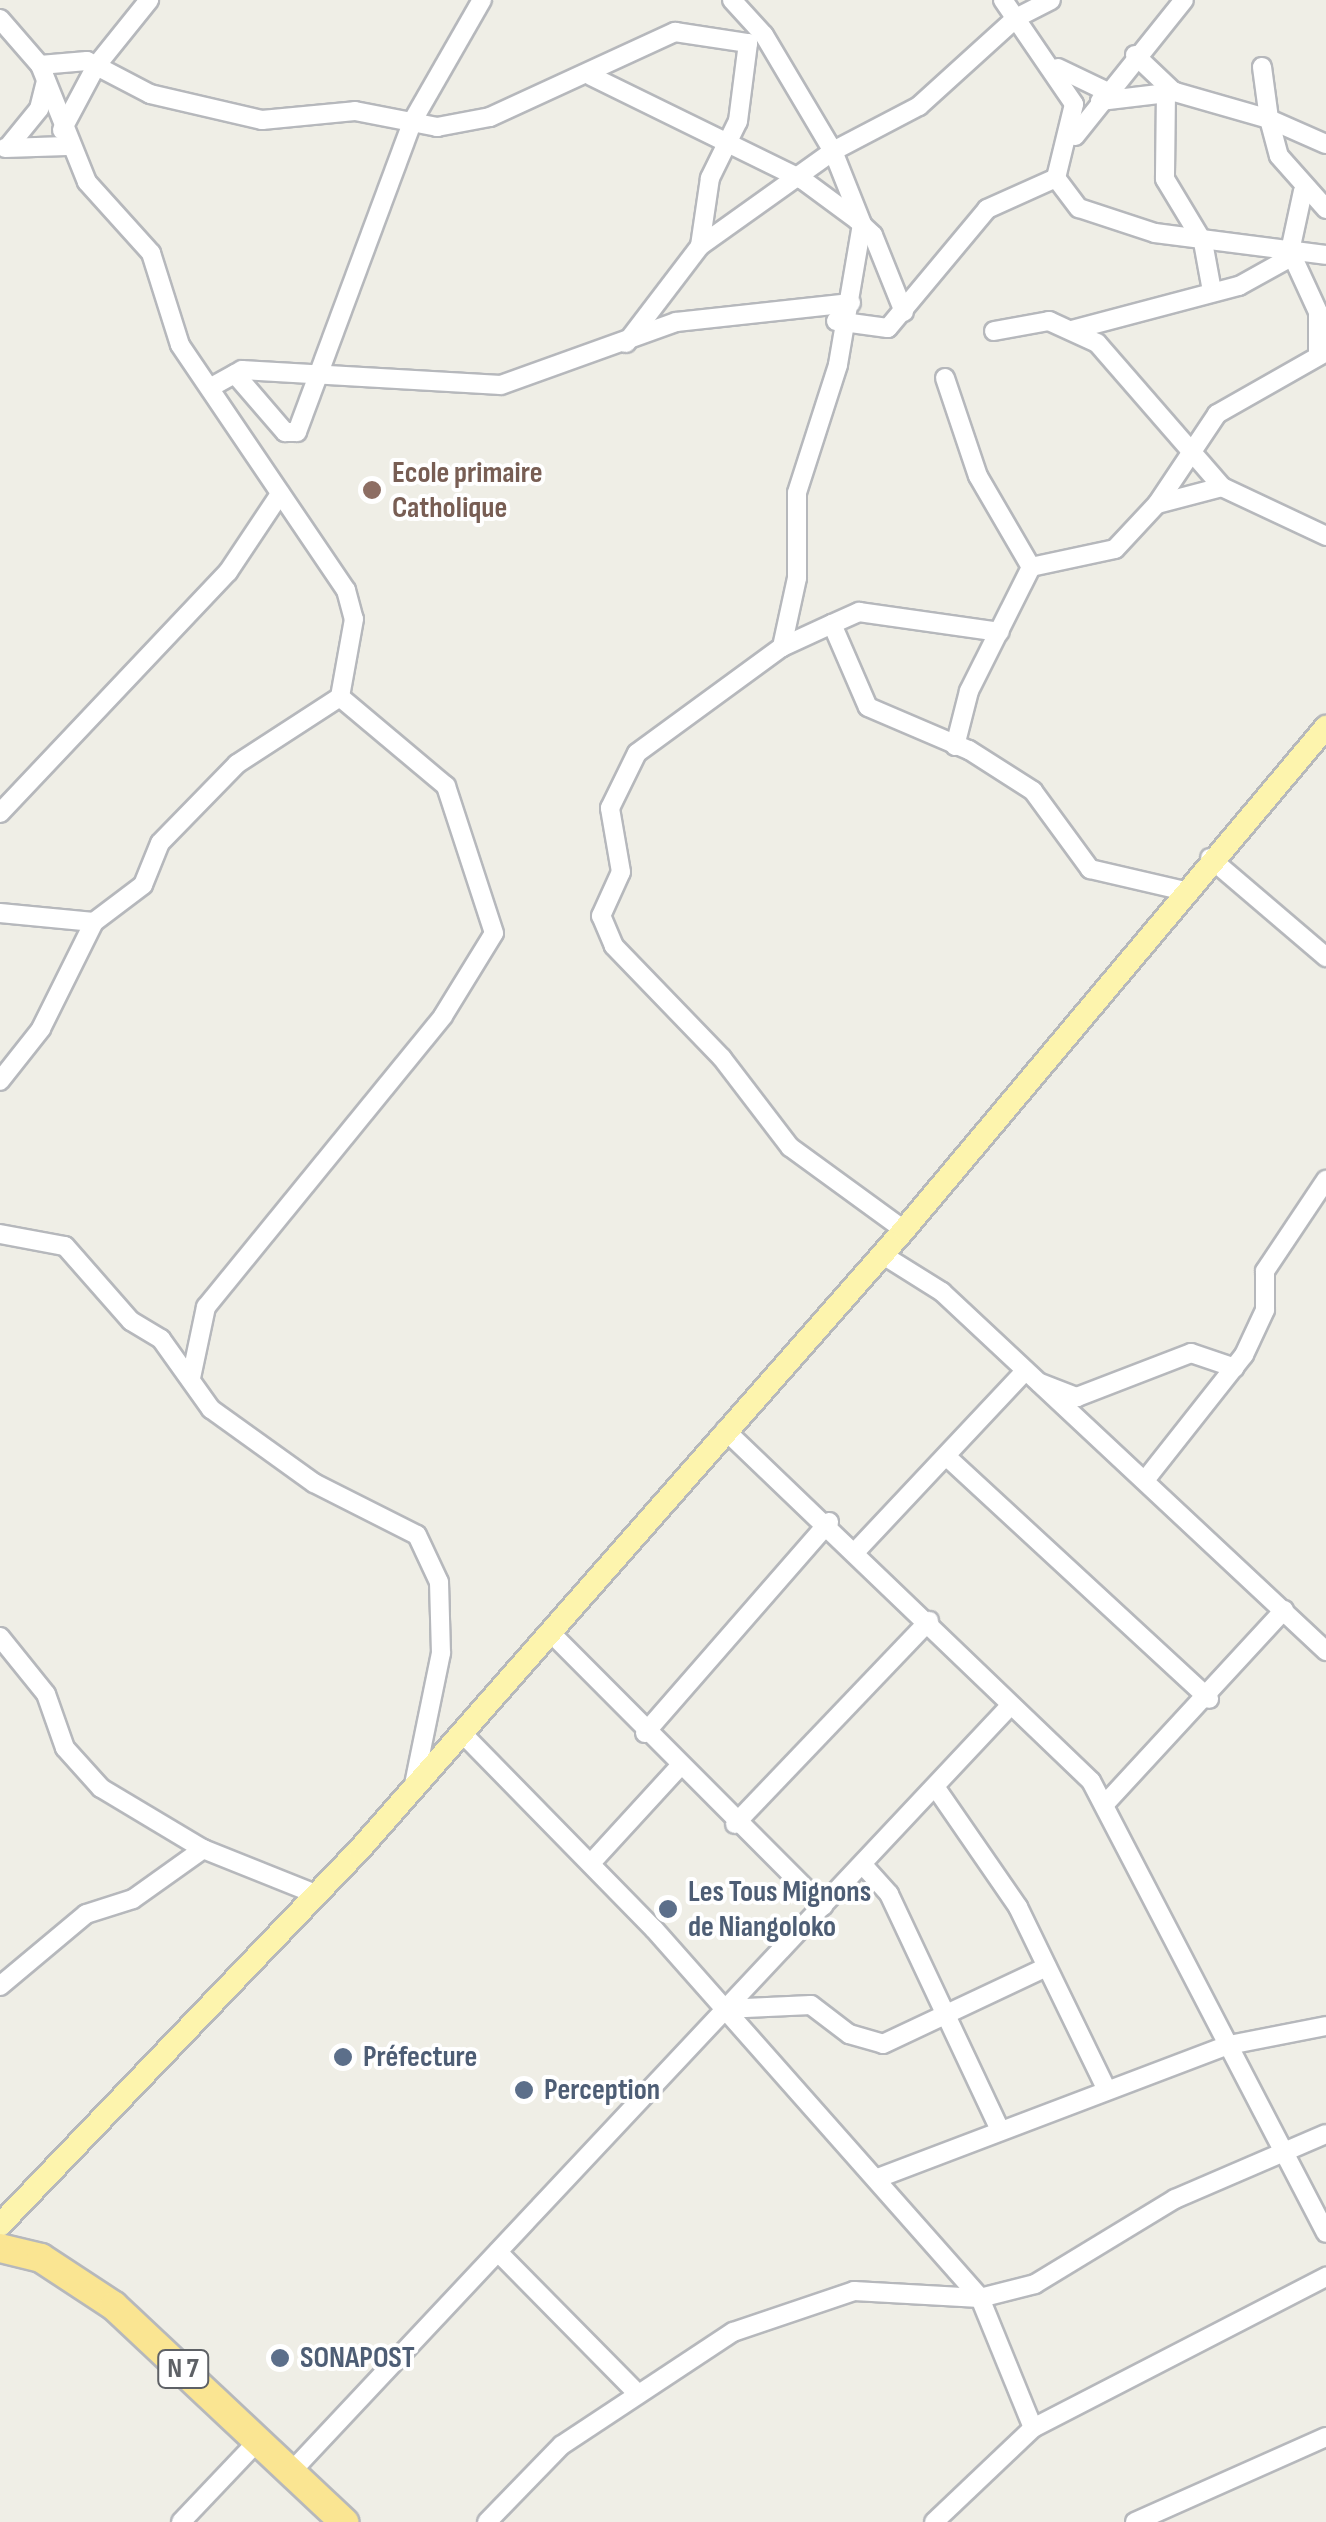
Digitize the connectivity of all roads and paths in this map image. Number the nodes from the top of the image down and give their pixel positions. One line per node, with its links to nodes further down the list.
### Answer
1 (149, 0): 13 (street)
2 (482, 0): 20 (street)
3 (732, 0): 8 (street)
4 (1004, 0): 9 (street)
5 (1051, 0): 9 (street)
6 (1184, 0): 11 (street)
7 (0, 18): 15 (street)
8 (750, 18): 10 (street); 26 (street)
9 (1016, 18): 12 (street); 26 (street)
10 (748, 42): 16 (street); 24 (street)
11 (1134, 55): 17 (street); 18 (street)
12 (1049, 63): 18 (street); 25 (street)
13 (96, 66): 15 (street); 20 (street); 21 (street)
14 (1262, 67): 19 (street)
15 (43, 73): 21 (street); 23 (street)
16 (591, 76): 20 (street); 24 (street)
17 (1170, 92): 18 (street); 19 (street); 32 (street)
18 (1104, 96): 25 (street)
19 (1269, 119): 22 (street); 29 (street)
20 (412, 122): 46 (street)
21 (64, 138): 23 (street); 48 (street)
22 (1326, 144)
23 (4, 148)
24 (724, 148): 27 (street); 33 (street)
25 (1065, 148): 28 (street)
26 (833, 151): 27 (street); 31 (street)
27 (798, 178): 31 (street); 33 (street)
28 (1056, 178): 32 (street); 39 (street)
29 (1303, 191): 30 (street); 34 (street)
30 (1326, 209)
31 (862, 224): 37 (street); 39 (street)
32 (1202, 242): 34 (street); 36 (street)
33 (700, 246): 43 (street)
34 (1291, 254): 35 (street); 36 (street); 44 (street)
35 (1326, 255)
36 (1212, 291): 42 (street)
37 (852, 303): 38 (street); 40 (street)
38 (816, 312): 40 (street); 43 (street)
39 (904, 312): 40 (street)
40 (846, 326): 57 (street)
41 (994, 330): 42 (street)
42 (1072, 330): 49 (street)
43 (626, 343): 46 (street)
44 (1322, 354): 49 (street)
45 (235, 374): 46 (street); 46 (street); 48 (street)
46 (321, 375)
47 (944, 378): 54 (street)
48 (213, 386): 51 (street)
49 (1188, 455): 50 (street); 52 (street)
50 (1222, 487): 52 (street); 53 (street)
51 (280, 494): 58 (street); 61 (street)
52 (1158, 504): 54 (street)
53 (1326, 536)
54 (1030, 567): 56 (street)
55 (832, 624): 56 (street); 57 (street); 60 (street)
56 (1000, 632): 60 (street)
57 (782, 647): 70 (street)
58 (340, 697): 65 (street); 75 (street)
59 (1326, 727): 62 (main road)
60 (955, 746): 63 (street)
61 (0, 814)
62 (1210, 858): 63 (main road); 66 (street)
63 (1181, 890): 70 (main road)
64 (0, 914): 65 (street)
65 (94, 922): 67 (street)
66 (1326, 957)
67 (9, 1061): 68 (street)
68 (0, 1080)
69 (1326, 1180): 73 (street)
70 (904, 1230): 72 (main road)
71 (0, 1234): 75 (street)
72 (883, 1255): 74 (street); 76 (main road)
73 (1235, 1368): 74 (street); 78 (street)
74 (1027, 1376): 77 (street); 78 (street)
75 (190, 1378): 91 (street)
76 (725, 1430): 79 (street); 83 (main road)
77 (946, 1456): 80 (street); 86 (street)
78 (1146, 1479): 81 (street)
79 (829, 1522): 80 (street); 89 (street)
80 (857, 1550): 82 (street)
81 (1284, 1610): 85 (street); 86 (street)
82 (929, 1621): 87 (street); 94 (street)
83 (550, 1632): 88 (main road); 89 (street)
84 (0, 1637): 95 (street)
85 (1326, 1651)
86 (1209, 1700): 93 (street)
87 (1008, 1708): 92 (street); 93 (street)
88 (461, 1732): 91 (main road); 96 (street)
89 (645, 1733): 90 (street)
90 (678, 1768): 94 (street); 96 (street)
91 (414, 1786): 98 (main road)
92 (936, 1788): 97 (street); 100 (street)
93 (1105, 1804): 105 (street)
94 (735, 1824): 99 (street)
95 (203, 1850): 98 (street); 101 (street)
96 (592, 1862): 102 (street)
97 (863, 1866): 99 (street); 103 (street)
98 (318, 1895): 111 (main road)
99 (823, 1906): 102 (street)
100 (1046, 1967): 103 (street); 106 (street)
101 (0, 1986)
102 (724, 2009): 103 (street); 110 (street); 114 (street)
103 (945, 2017): 107 (street)
104 (1323, 2030): 105 (street)
105 (1229, 2044): 106 (street); 109 (street)
106 (1106, 2088): 107 (street)
107 (999, 2128): 110 (street)
108 (1326, 2134): 109 (street)
109 (1282, 2150): 112 (street); 116 (street)
110 (878, 2178): 116 (street)
111 (0, 2225)
112 (1326, 2233)
113 (0, 2248): 120 (highway, N 7)
114 (498, 2252): 117 (street); 121 (street)
115 (1326, 2277): 118 (street)
116 (980, 2298): 117 (street); 118 (street)
117 (638, 2394): 125 (street)
118 (1034, 2428): 122 (street)
119 (1326, 2438): 126 (street)
120 (258, 2441): 121 (highway, N 7); 123 (street)
121 (291, 2472): 124 (highway, N 7)
122 (941, 2520)
123 (181, 2522)
124 (344, 2522)
125 (487, 2522)
126 (1135, 2522)

